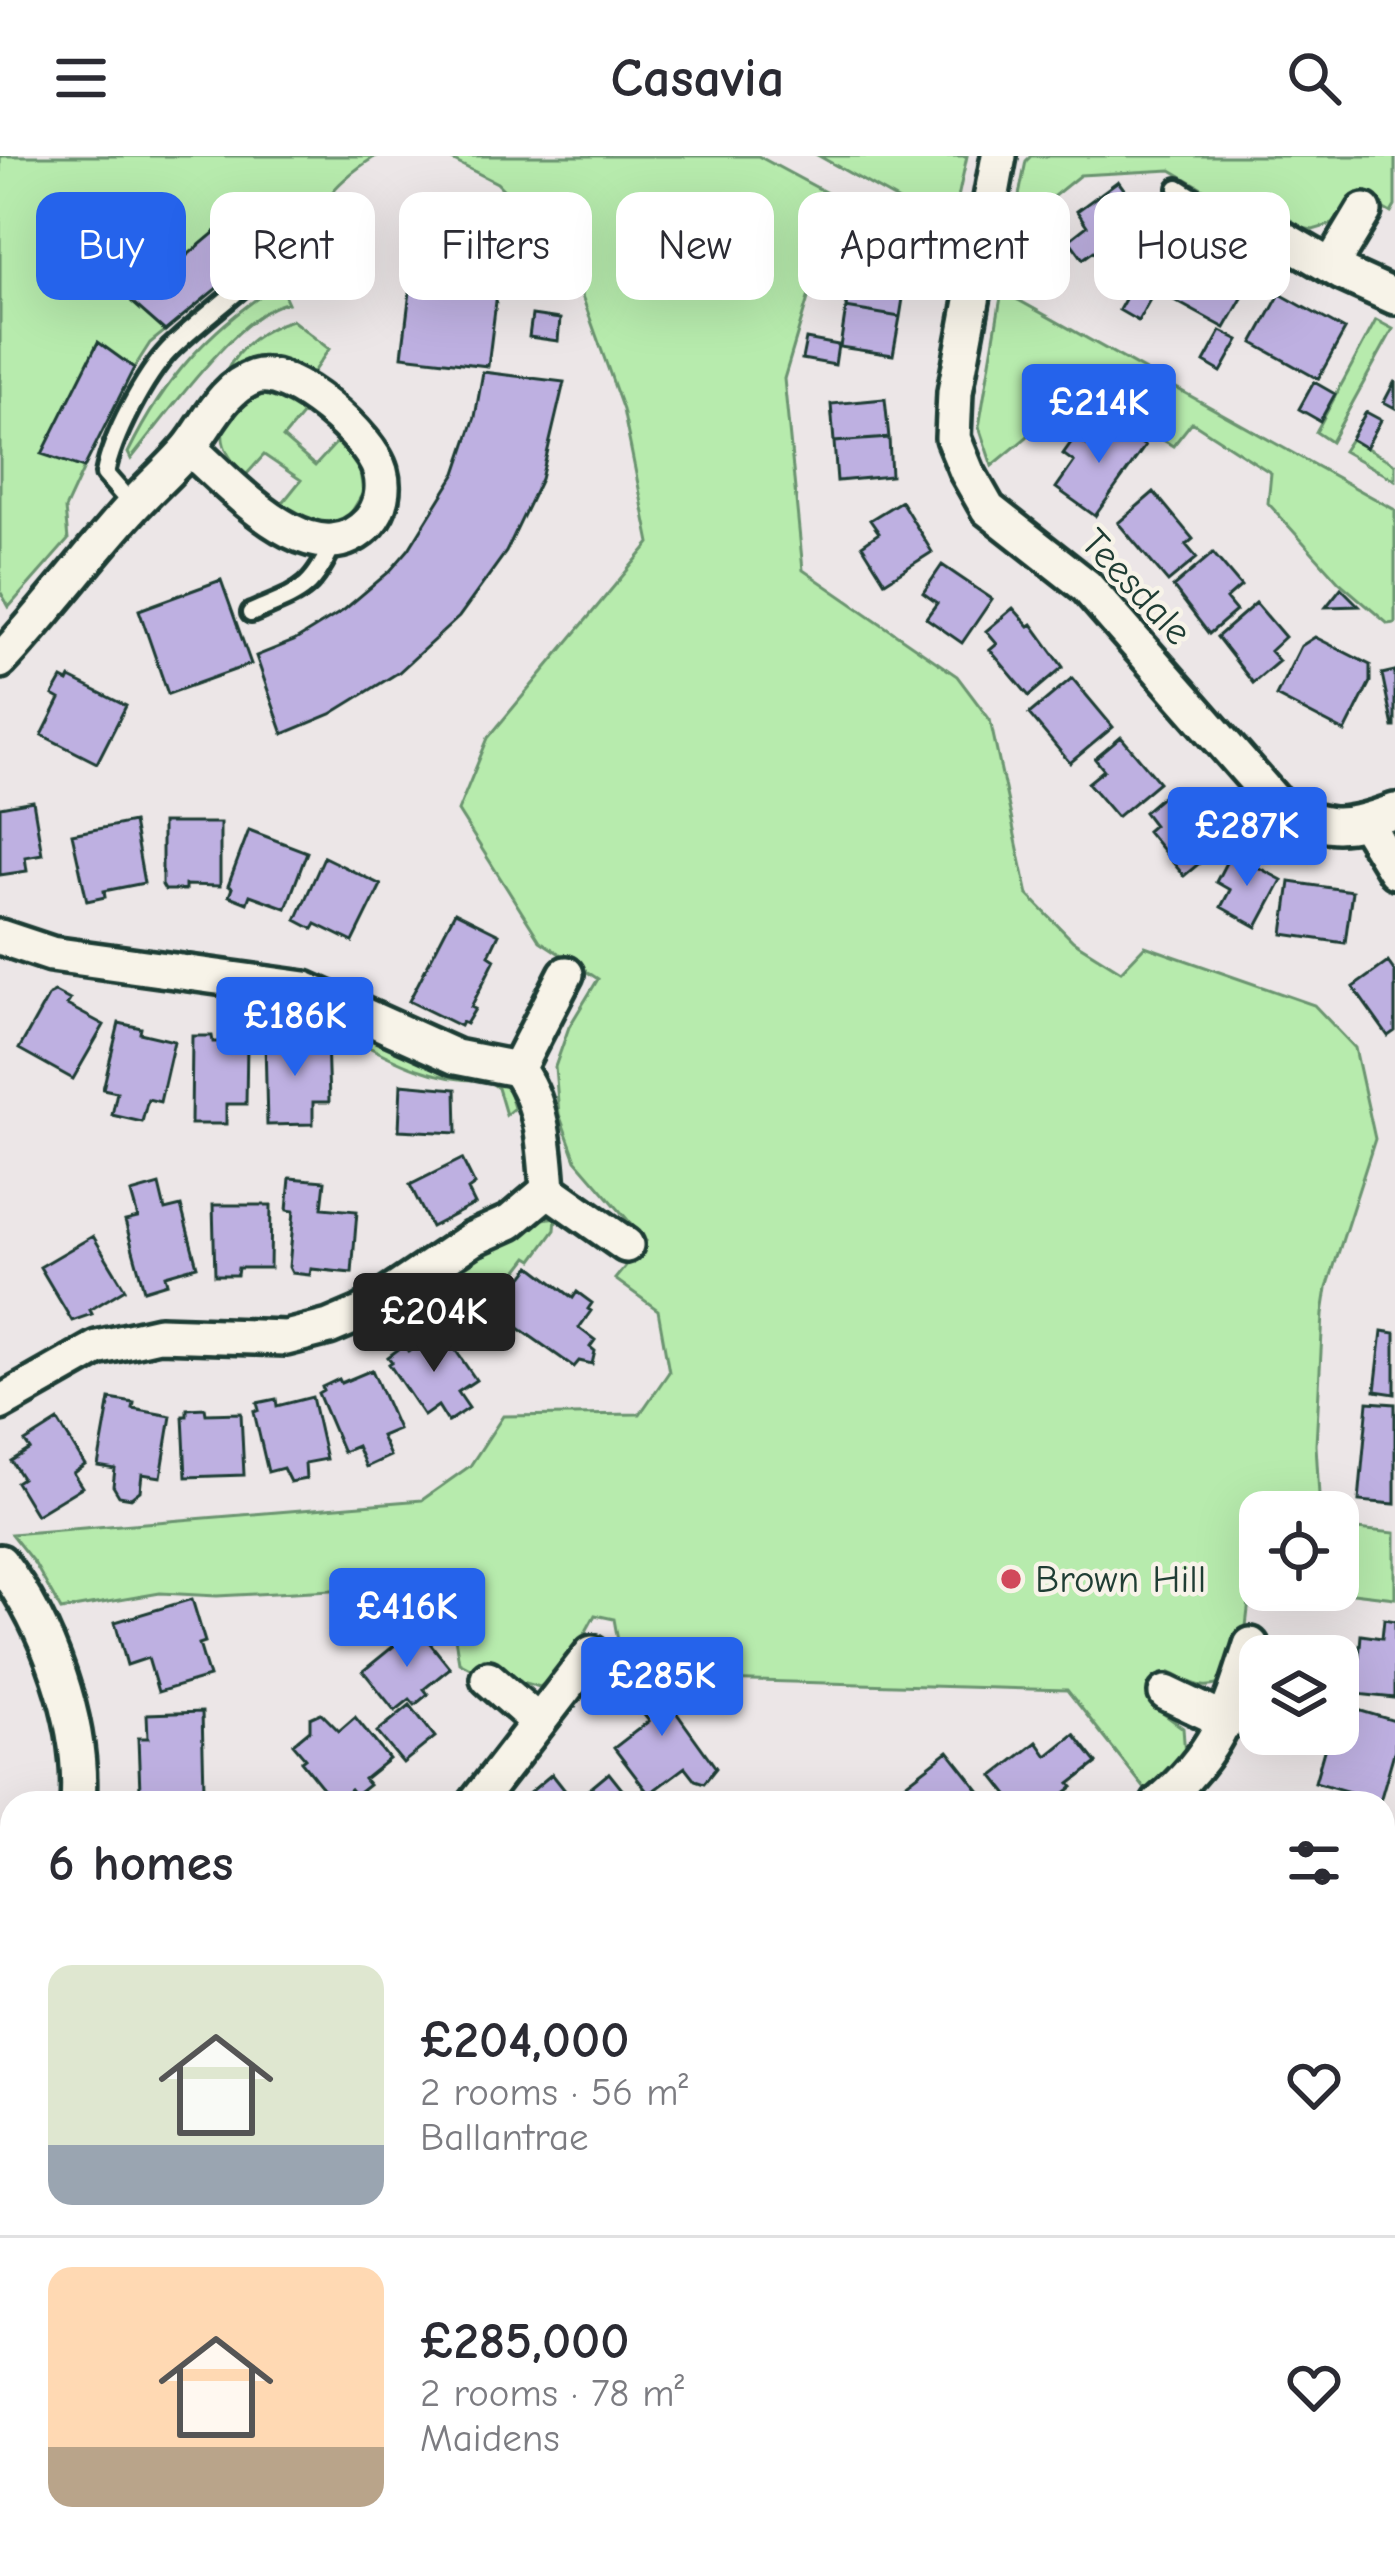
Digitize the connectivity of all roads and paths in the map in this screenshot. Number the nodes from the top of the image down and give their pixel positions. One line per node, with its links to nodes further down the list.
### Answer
1 (999, 156): 14 (street, Teesdale)
2 (1178, 188): 3 (lane)
3 (1184, 192)
4 (1364, 211): 6 (street)
5 (1290, 242): 6 (street)
6 (1331, 266): 7 (street)
7 (1395, 296)
8 (227, 300): 10 (lane)
9 (189, 448): 10 (street); 11 (street); 11 (street)
10 (133, 506): 13 (street)
11 (334, 542): 12 (lane)
12 (251, 613)
13 (0, 661)
14 (1380, 816): 15 (street)
15 (1395, 872)
16 (0, 937): 18 (street)
17 (566, 974): 18 (street)
18 (517, 1069): 19 (street)
19 (548, 1190): 20 (street); 21 (street)
20 (626, 1245)
21 (0, 1403)
22 (2, 1569): 29 (street)
23 (592, 1653): 27 (street)
24 (488, 1678): 27 (street)
25 (1239, 1684): 28 (street)
26 (1166, 1693): 28 (street)
27 (537, 1721): 30 (street)
28 (1227, 1722): 31 (street)
29 (77, 1791)
30 (485, 1791)
31 (1173, 1791)

